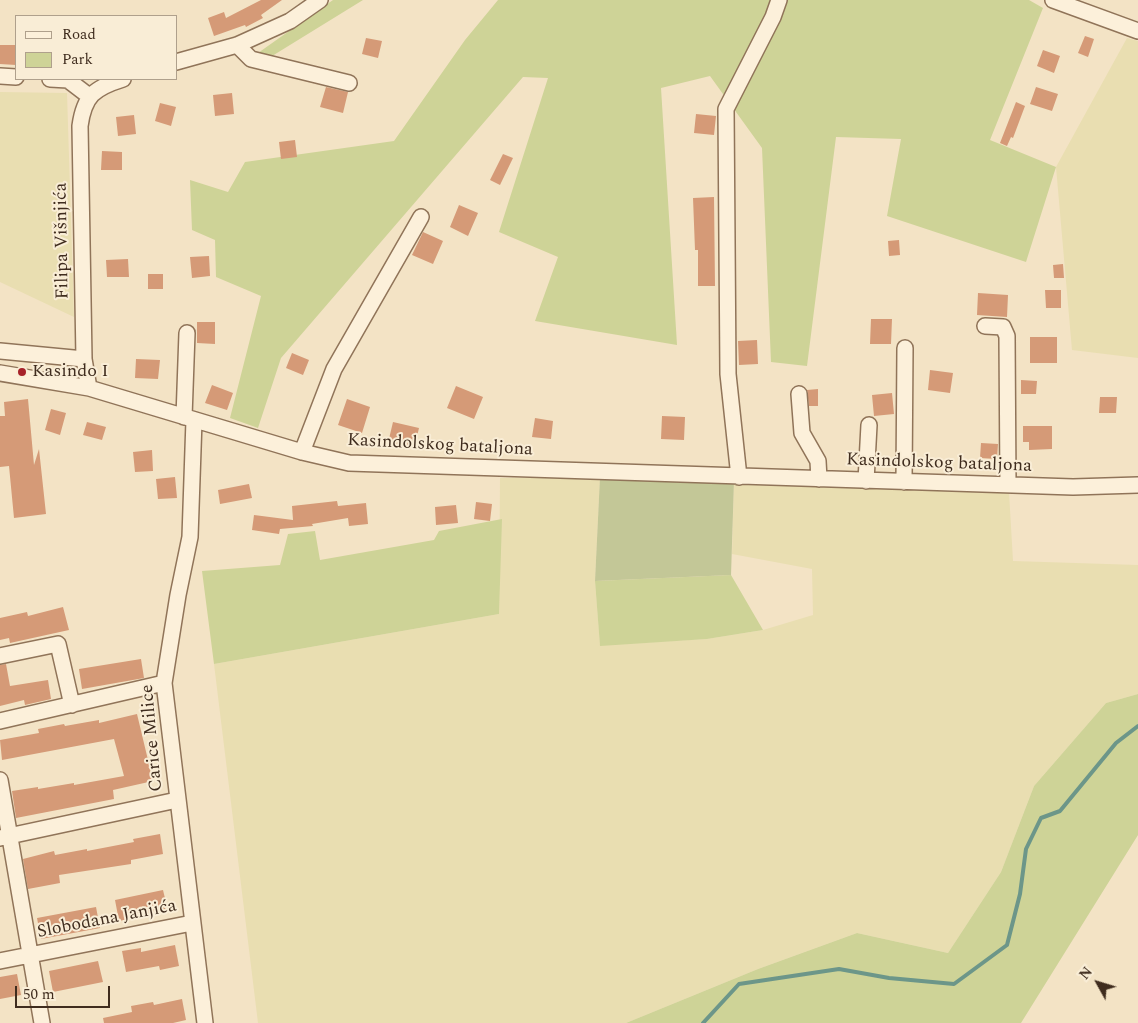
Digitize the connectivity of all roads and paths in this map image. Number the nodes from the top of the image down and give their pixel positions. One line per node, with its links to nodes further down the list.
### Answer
1 (320, 0): 5 (street)
2 (779, 0): 25 (street)
3 (1053, 0): 4 (street)
4 (1138, 31)
5 (237, 45): 6 (street); 11 (street)
6 (178, 61)
7 (0, 76): 8 (street)
8 (15, 77)
9 (68, 80): 12 (street)
10 (120, 80): 12 (street)
11 (349, 83)
12 (89, 96): 18 (street, Filipa Višnjića)
13 (421, 217): 24 (street)
14 (985, 326): 29 (street)
15 (187, 333): 22 (street, Carice Milice)
16 (905, 348): 28 (street)
17 (0, 351): 18 (street)
18 (84, 359): 20 (street, Filipa Višnjića)
19 (0, 373): 20 (street, Kasindolskog bataljona)
20 (89, 388): 22 (street, Kasindolskog bataljona)
21 (799, 394): 26 (street)
22 (189, 418): 24 (street, Kasindolskog bataljona); 32 (street, Carice Milice)
23 (869, 425): 27 (street)
24 (302, 452): 25 (street, Kasindolskog bataljona)
25 (739, 477): 26 (street, Kasindolskog bataljona)
26 (819, 479): 27 (street, Kasindolskog bataljona)
27 (866, 481): 28 (street, Kasindolskog bataljona)
28 (904, 482): 29 (street, Kasindolskog bataljona)
29 (1008, 485): 30 (street, Kasindolskog bataljona)
30 (1138, 486)
31 (0, 656): 33 (street)
32 (164, 683): 33 (street); 36 (street, Carice Milice)
33 (72, 705): 34 (street)
34 (0, 722)
35 (0, 780): 37 (street, Slobodana Janjića)
36 (177, 800): 37 (street); 38 (street, Carice Milice)
37 (5, 837): 39 (street, Slobodana Janjića)
38 (192, 923): 39 (street, Slobodana Janjića); 42 (street, Carice Milice)
39 (29, 954): 40 (street, Slobodana Janjića); 41 (street, Slobodana Janjića)
40 (0, 961)
41 (42, 1023)
42 (205, 1023)

